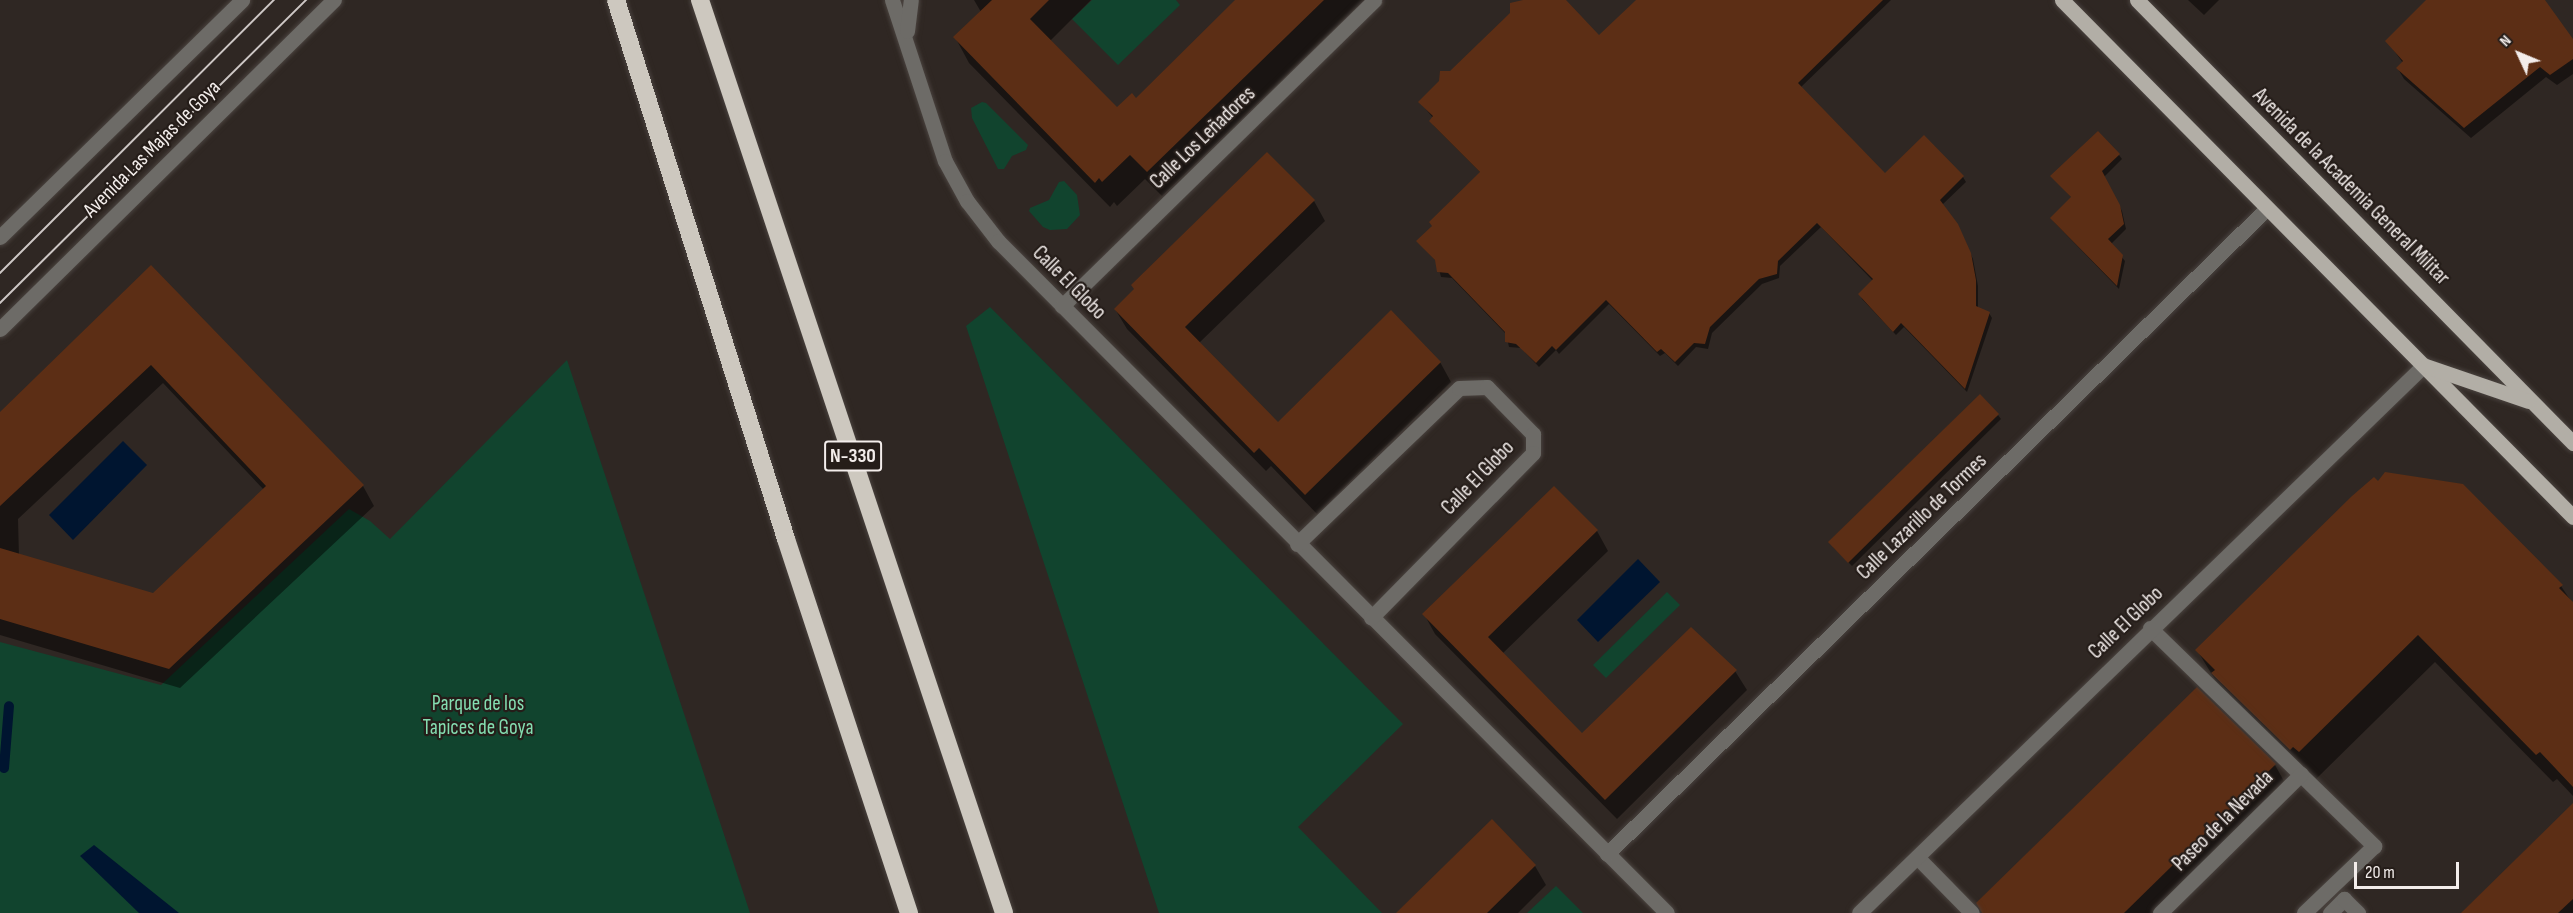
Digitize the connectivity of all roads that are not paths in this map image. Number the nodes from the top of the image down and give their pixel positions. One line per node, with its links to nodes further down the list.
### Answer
1 (242, 0): 12 (street, Avenida Las Majas de Goya)
2 (334, 0): 14 (street, Avenida Las Majas de Goya)
3 (616, 0): 25 (highway)
4 (700, 0): 26 (highway, N-330)
5 (892, 0): 10 (street, Calle El Globo)
6 (910, 0): 10 (street)
7 (1374, 0): 13 (street, Calle Los Leñadores)
8 (2062, 0): 11 (main road, Avenida de la Academia General Militar)
9 (2138, 0): 16 (main road, Avenida de la Academia General Militar)
10 (908, 46): 13 (street, Calle El Globo)
11 (2266, 209): 15 (main road, Avenida de la Academia General Militar); 23 (street, Calle Lazarillo de Tormes)
12 (0, 237)
13 (1062, 306): 19 (street, Calle El Globo)
14 (0, 329)
15 (2424, 365): 16 (main road, Avenida de la Academia General Militar); 18 (main road, Avenida de la Academia General Militar); 21 (street, Calle El Globo)
16 (2534, 403): 17 (main road, Avenida de la Academia General Militar)
17 (2573, 443)
18 (2573, 517)
19 (1298, 543): 20 (street, Calle El Globo); 20 (street, Calle El Globo)
20 (1371, 618): 23 (street, Calle El Globo)
21 (2150, 628): 22 (street); 24 (street, Calle El Globo)
22 (2301, 774): 30 (street, Paseo de la Nevada); 31 (street, Paseo de la Nevada)
23 (1607, 854): 27 (street, Calle El Globo)
24 (1917, 857): 28 (street, Calle El Globo); 29 (street)
25 (909, 913)
26 (1004, 913)
27 (1667, 913)
28 (1859, 913)
29 (1972, 913)
30 (2160, 913)
31 (2304, 913)
32 (2330, 913): 33 (street)
33 (2358, 913)

